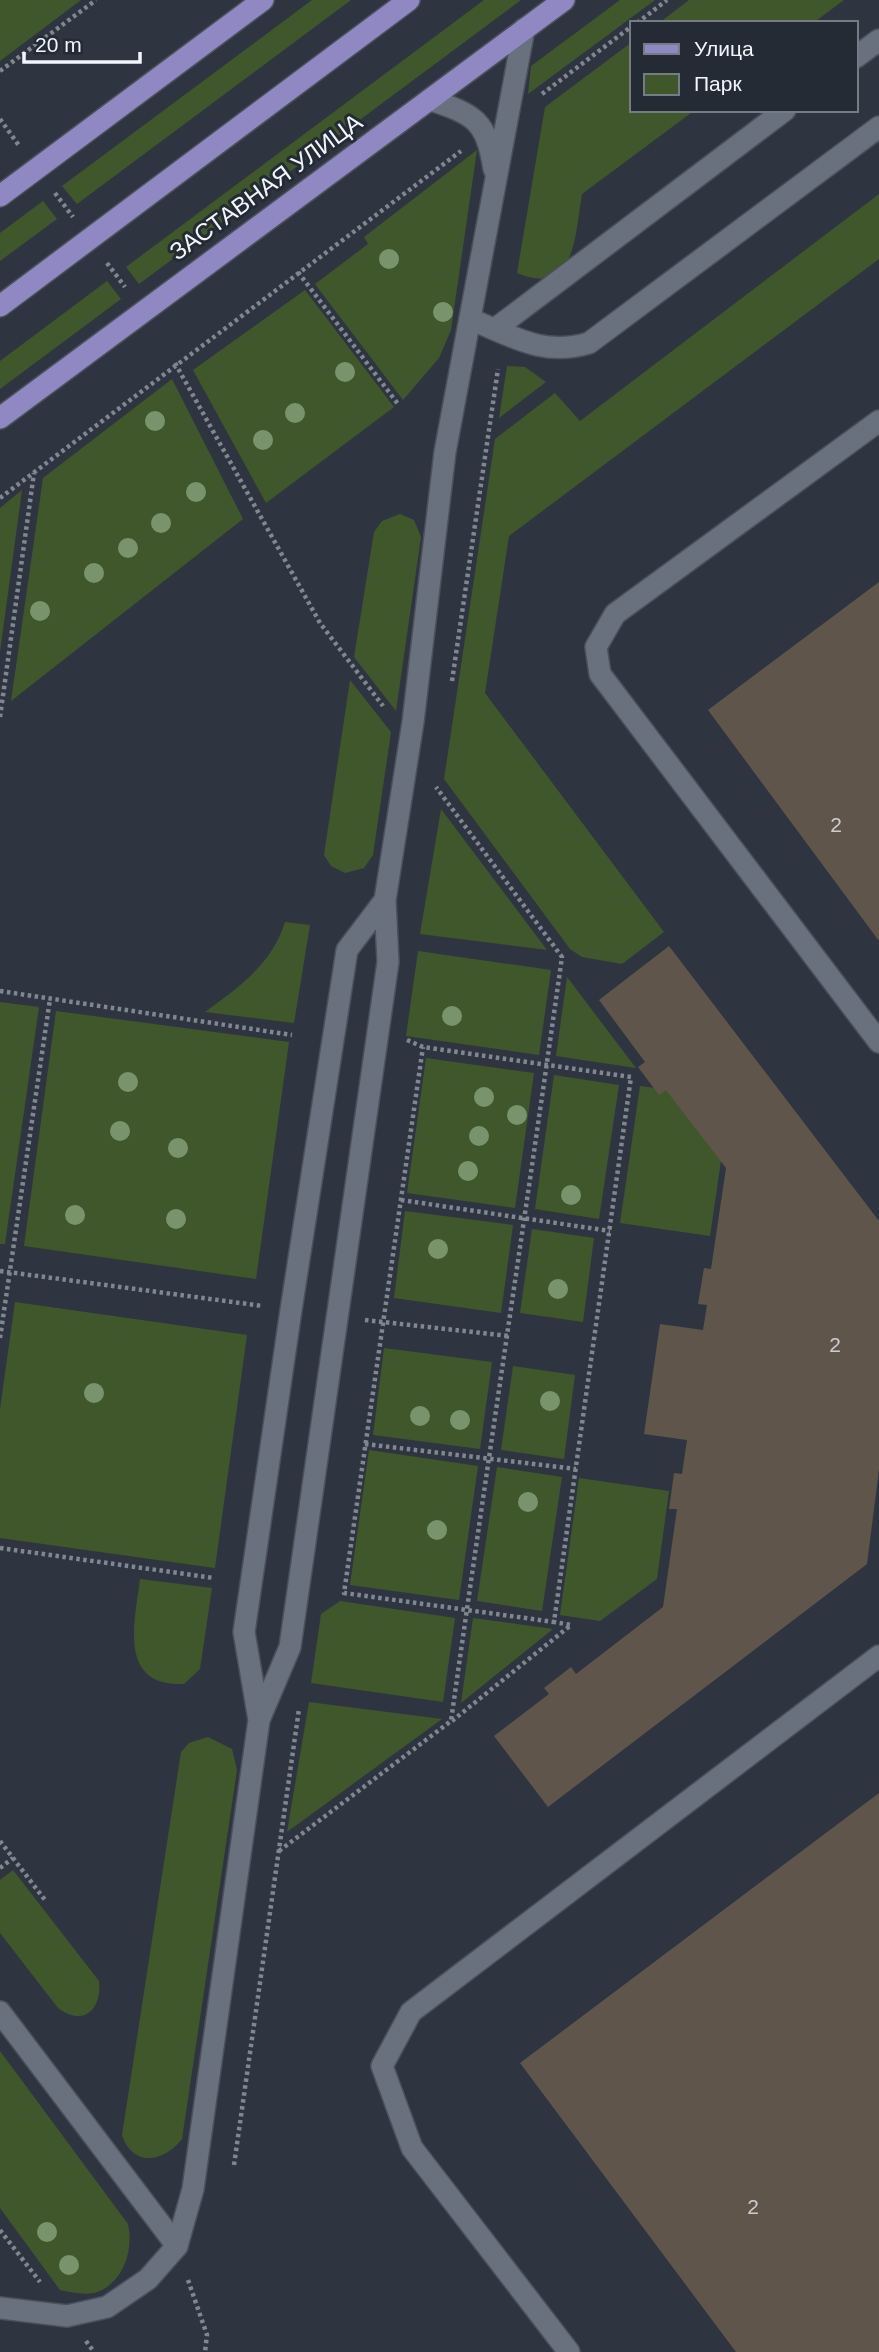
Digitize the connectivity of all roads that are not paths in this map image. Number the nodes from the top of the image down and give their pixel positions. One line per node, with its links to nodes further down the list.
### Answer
1 (263, 0): 11 (main road)
2 (410, 0): 12 (main road)
3 (564, 0): 4 (main road, ЗАСТАВНАЯ УЛИЦА)
4 (524, 29): 7 (main road, ЗАСТАВНАЯ УЛИЦА); 10 (street)
5 (879, 40): 6 (street)
6 (858, 56)
7 (431, 100): 10 (street); 15 (main road, ЗАСТАВНАЯ УЛИЦА)
8 (782, 112): 14 (street)
9 (879, 127): 14 (street)
10 (496, 179): 13 (street)
11 (0, 196)
12 (0, 306)
13 (470, 319): 14 (street); 17 (street)
14 (495, 329)
15 (0, 418)
16 (879, 421): 18 (street)
17 (385, 900): 20 (street); 20 (street)
18 (879, 1042)
19 (879, 1656): 24 (street)
20 (259, 1720): 22 (street)
21 (0, 2012): 22 (street)
22 (177, 2246): 23 (street)
23 (0, 2308)
24 (569, 2352)

